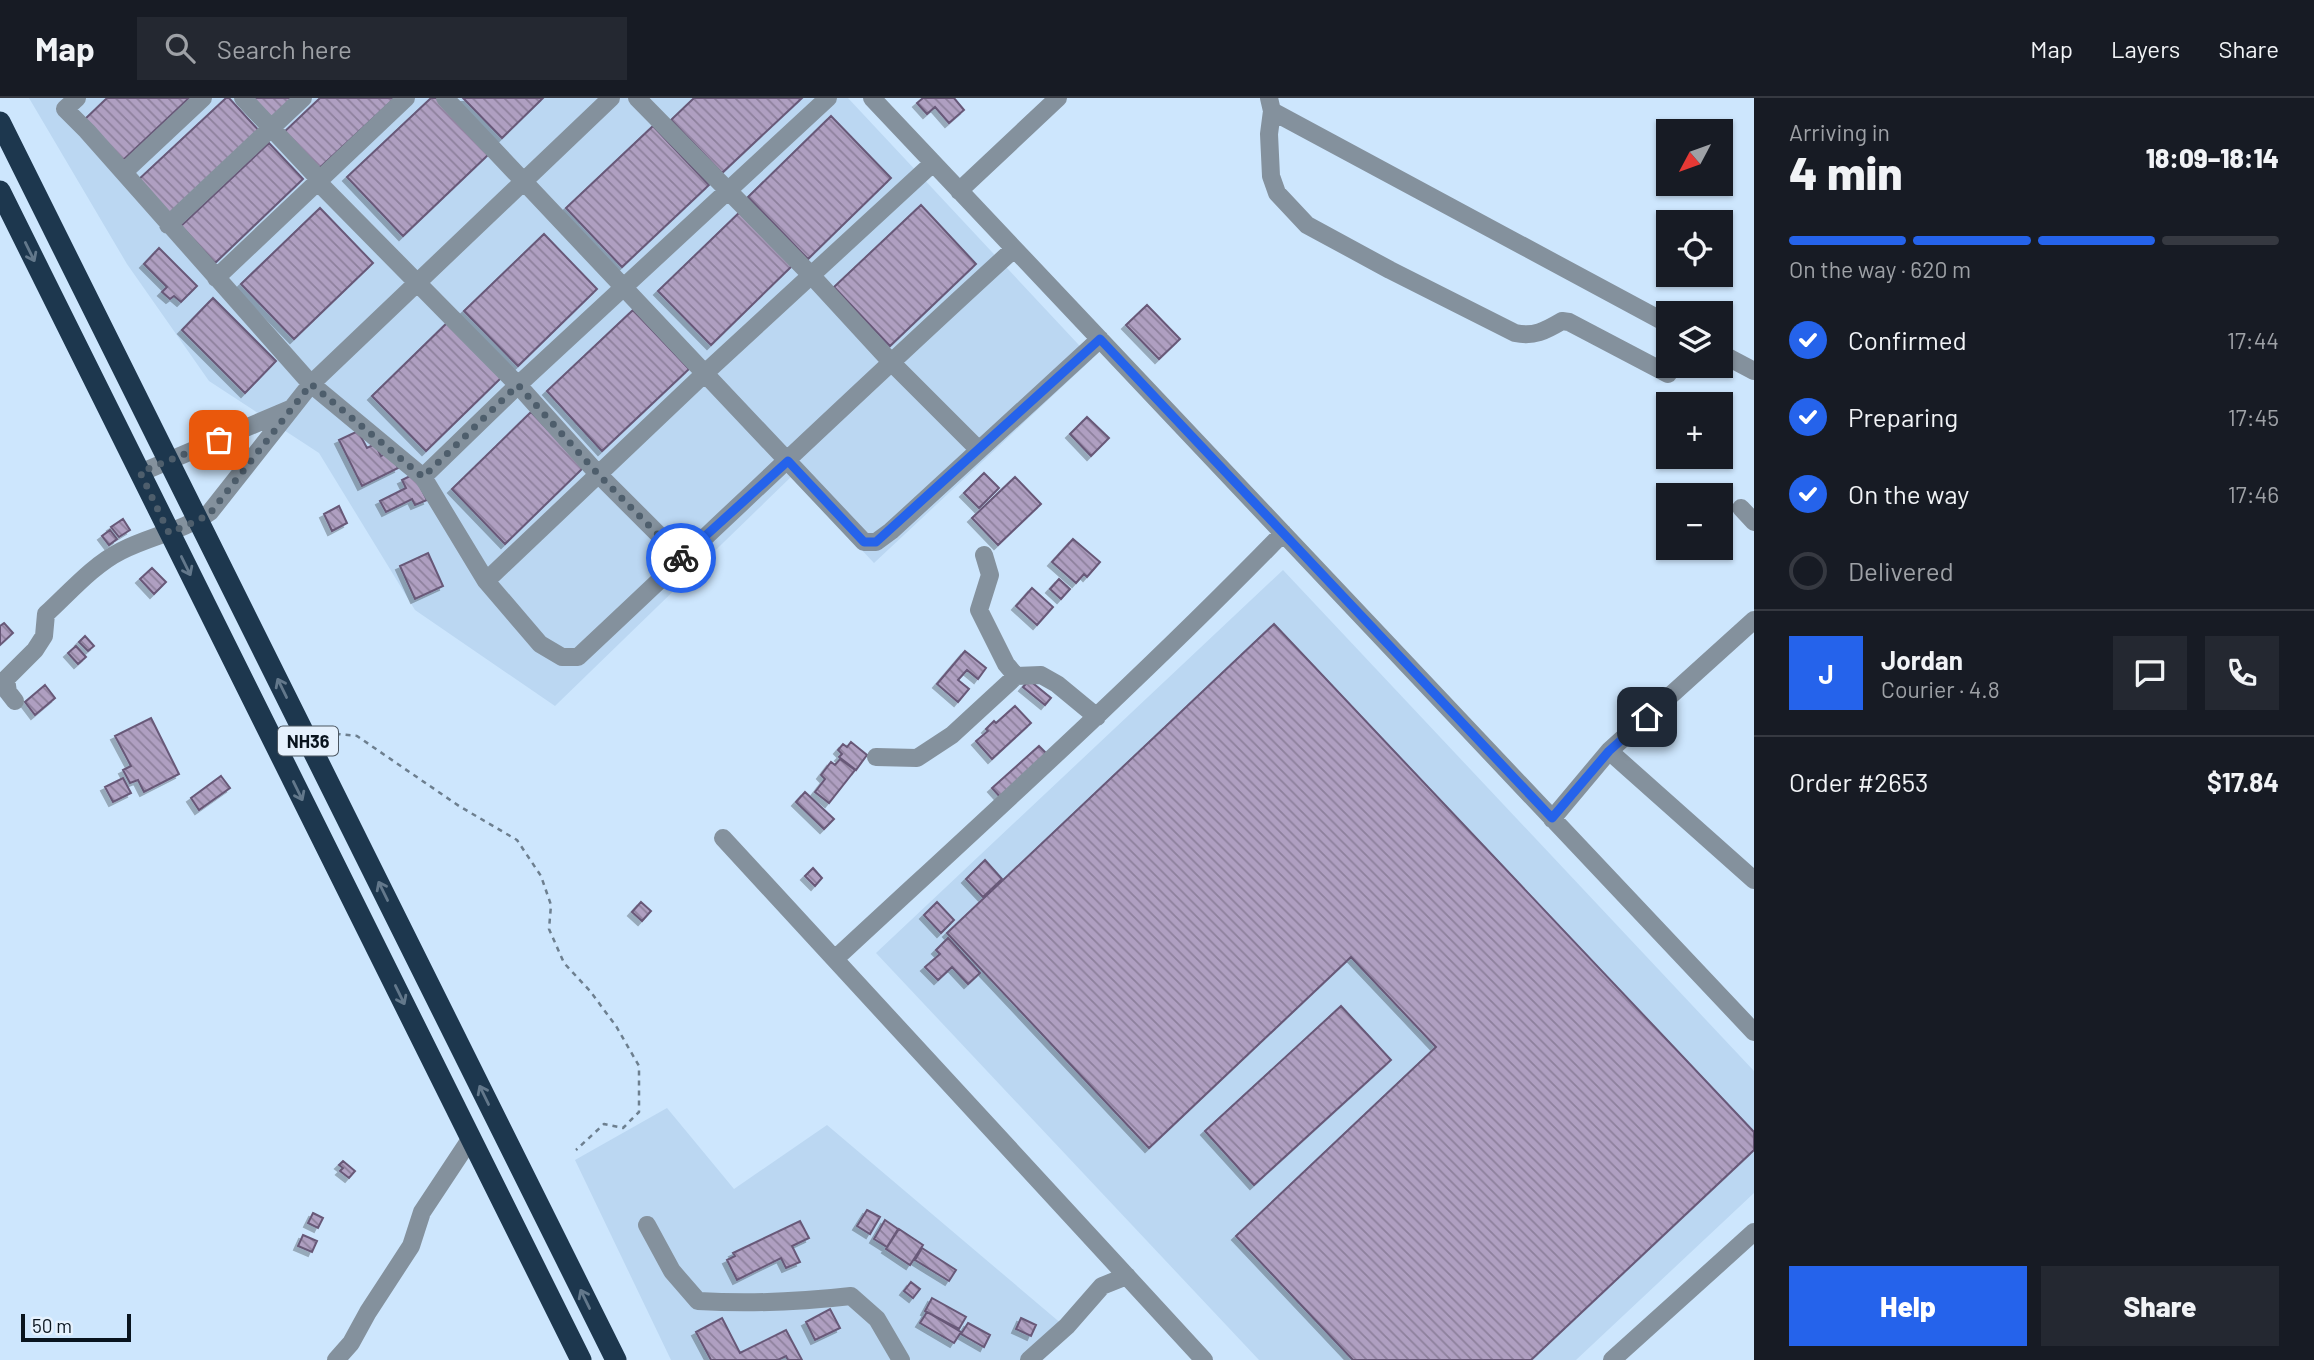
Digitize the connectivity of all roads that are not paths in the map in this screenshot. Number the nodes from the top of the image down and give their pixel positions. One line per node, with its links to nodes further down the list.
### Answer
1 (203, 98): 16 (street)
2 (243, 98): 14 (street)
3 (303, 98): 14 (street)
4 (406, 98): 17 (street)
5 (445, 98): 18 (street)
6 (611, 98): 18 (street)
7 (637, 98): 20 (street)
8 (828, 98): 20 (street)
9 (872, 98): 15 (street)
10 (1058, 98): 21 (street)
11 (67, 102): 16 (street)
12 (1270, 104): 28 (street); 32 (street)
13 (0, 122): 39 (highway, NH36)
14 (271, 128): 17 (street); 22 (street)
15 (933, 163): 21 (street); 24 (street)
16 (124, 172): 22 (street)
17 (318, 180): 25 (street); 26 (street)
18 (523, 183): 26 (street); 27 (street)
19 (0, 191): 41 (highway, NH36, one-way to 41)
20 (729, 191): 24 (street); 27 (street)
21 (960, 191): 23 (street)
22 (169, 225): 25 (street)
23 (1014, 249): 29 (street); 31 (street)
24 (811, 275): 31 (street); 34 (street)
25 (216, 278): 35 (street)
26 (418, 283): 35 (street); 36 (street)
27 (623, 287): 34 (street); 36 (street)
28 (1656, 317)
29 (1100, 339): 38 (street); 48 (street)
30 (1733, 360): 33 (street)
31 (891, 362): 38 (street); 40 (street)
32 (1656, 368)
33 (1754, 371)
34 (705, 374): 40 (street); 42 (street)
35 (311, 384): 37 (street); 43 (street)
36 (518, 385): 42 (street); 43 (street)
37 (293, 408): 39 (street); 45 (street)
38 (979, 450): 40 (street)
39 (169, 461): 41 (street); 45 (highway, NH36)
40 (788, 461): 50 (street)
41 (140, 472): 47 (highway, NH36)
42 (598, 474): 50 (street); 51 (street)
43 (423, 477): 51 (street)
44 (1741, 508): 46 (street)
45 (199, 520): 47 (street); 69 (highway, NH36, one-way to 45)
46 (1754, 522)
47 (169, 533): 54 (street); 63 (highway, NH36, one-way to 63)
48 (1283, 533): 55 (street); 58 (street)
49 (984, 555): 53 (street)
50 (682, 558): 51 (street)
51 (486, 580)
52 (1754, 620): 56 (street)
53 (1016, 676): 55 (street); 57 (street)
54 (15, 701)
55 (1097, 717): 61 (street)
56 (1609, 751): 58 (street); 60 (street)
57 (876, 757)
58 (1552, 818): 62 (street)
59 (723, 838): 61 (street)
60 (1754, 880)
61 (835, 959): 66 (street)
62 (1754, 1032)
63 (471, 1138): 67 (street); 68 (highway, NH36)
64 (647, 1225): 70 (street)
65 (1754, 1232): 73 (street)
66 (1127, 1276): 71 (street); 72 (street)
67 (336, 1360)
68 (581, 1360)
69 (616, 1360)
70 (901, 1360)
71 (1029, 1360)
72 (1204, 1360)
73 (1612, 1360)

